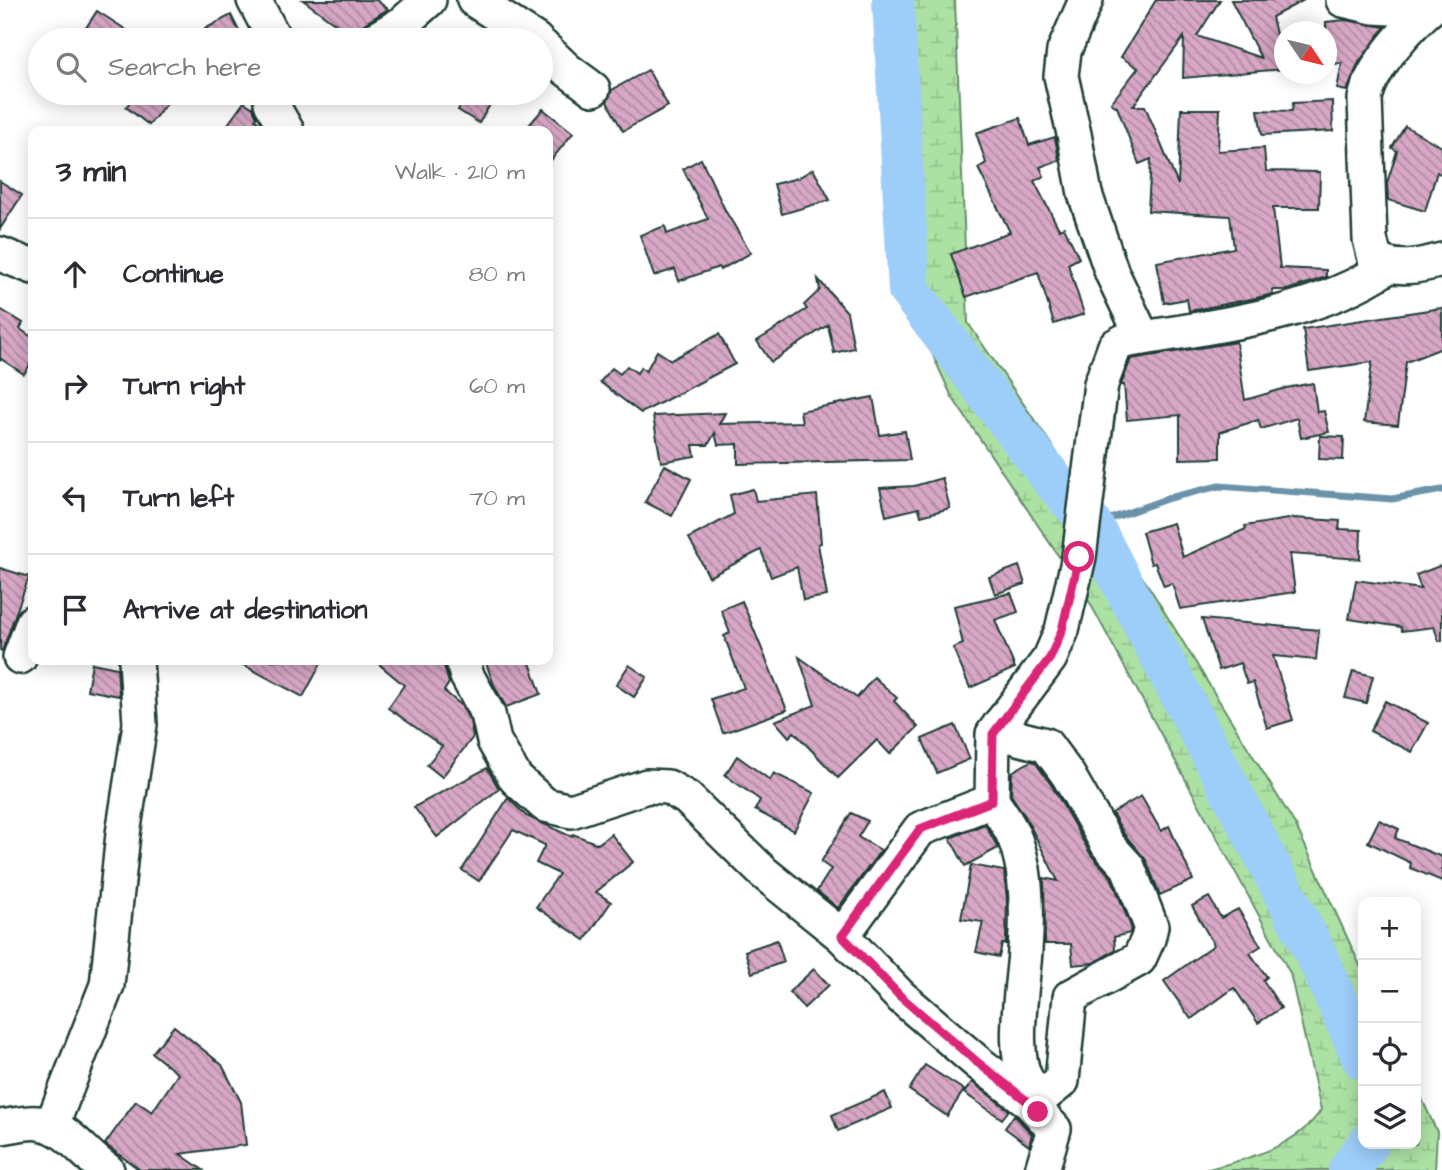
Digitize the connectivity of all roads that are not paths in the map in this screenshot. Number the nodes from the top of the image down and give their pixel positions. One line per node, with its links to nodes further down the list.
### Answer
1 (254, 0): 7 (street)
2 (429, 0): 8 (street)
3 (474, 0): 9 (street)
4 (1086, 0): 18 (street)
5 (1343, 0): 6 (street)
6 (1433, 5): 17 (street)
7 (270, 28)
8 (394, 28)
9 (517, 28)
10 (553, 57): 11 (street)
11 (593, 89)
12 (272, 105): 13 (street)
13 (284, 126)
14 (0, 254): 16 (street)
15 (1442, 260): 17 (street)
16 (28, 265)
17 (1387, 267): 18 (street)
18 (1143, 338): 23 (street)
19 (28, 635): 20 (street)
20 (20, 657)
21 (136, 665): 26 (street)
22 (464, 665): 25 (street)
23 (1000, 724): 24 (street); 24 (street)
24 (992, 801): 25 (street)
25 (842, 936): 29 (street)
26 (52, 1125): 27 (street); 28 (street)
27 (0, 1128)
28 (107, 1170)
29 (1042, 1170)

